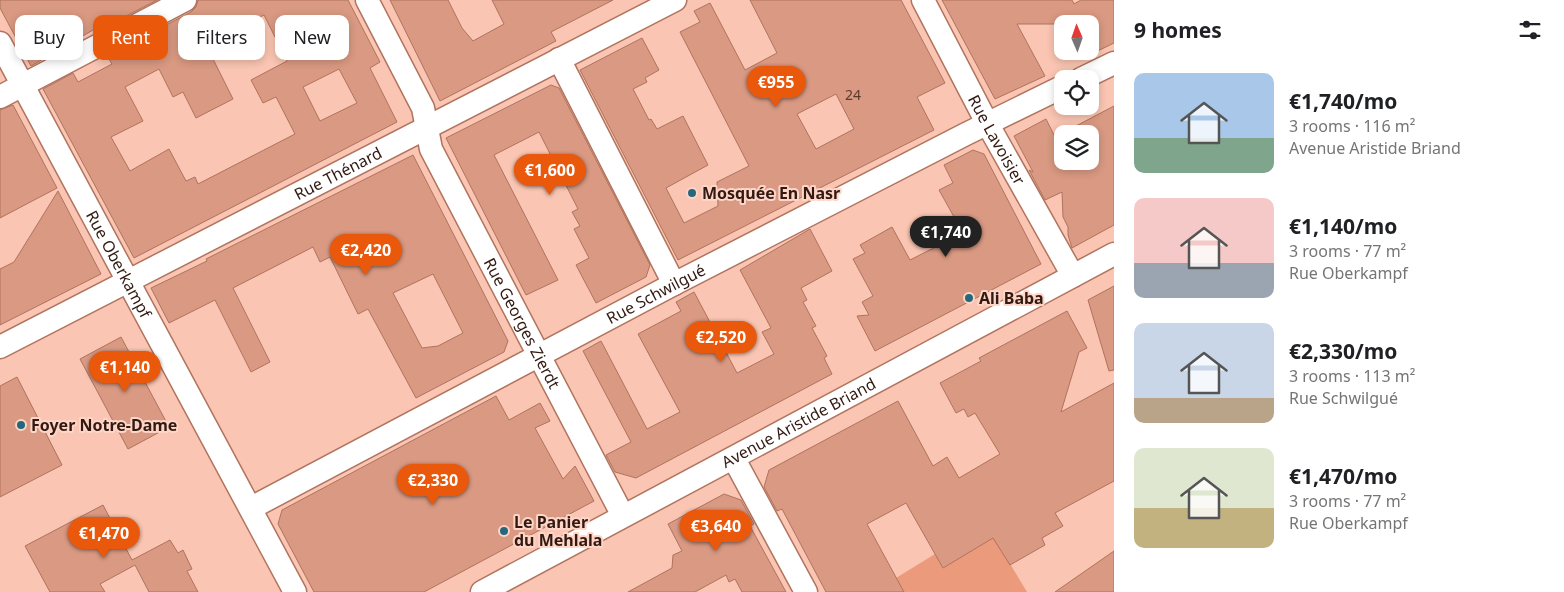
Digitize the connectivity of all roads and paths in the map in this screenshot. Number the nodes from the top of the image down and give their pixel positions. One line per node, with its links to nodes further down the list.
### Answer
1 (185, 0): 9 (street)
2 (368, 0): 13 (street, Rue Georges Zierdt)
3 (675, 0): 6 (street, Rue Thénard)
4 (923, 0): 12 (street, Rue Lavoisier)
5 (0, 42): 9 (street, Rue Oberkampf)
6 (559, 59): 13 (street, Rue Thénard); 17 (street)
7 (1114, 63): 8 (street)
8 (1099, 70)
9 (23, 85): 11 (street); 16 (street, Rue Oberkampf)
10 (1054, 91): 12 (street, Rue Schwilgué)
11 (0, 97)
12 (987, 123): 15 (street, Rue Lavoisier); 17 (street, Rue Schwilgué)
13 (427, 128): 16 (street, Rue Thénard); 19 (street, Rue Georges Zierdt)
14 (1114, 254): 15 (street, Avenue Aristide Briand)
15 (1073, 276): 20 (street, Avenue Aristide Briand)
16 (127, 283): 18 (street, Rue Thénard); 21 (street, Rue Oberkampf)
17 (674, 284): 19 (street, Rue Schwilgué)
18 (0, 347)
19 (537, 355): 21 (street, Rue Schwilgué); 22 (street, Rue Georges Zierdt)
20 (734, 459): 22 (street, Avenue Aristide Briand); 25 (street)
21 (251, 508): 23 (street, Rue Oberkampf)
22 (623, 516): 24 (street, Avenue Aristide Briand)
23 (295, 592)
24 (482, 592)
25 (806, 592)

